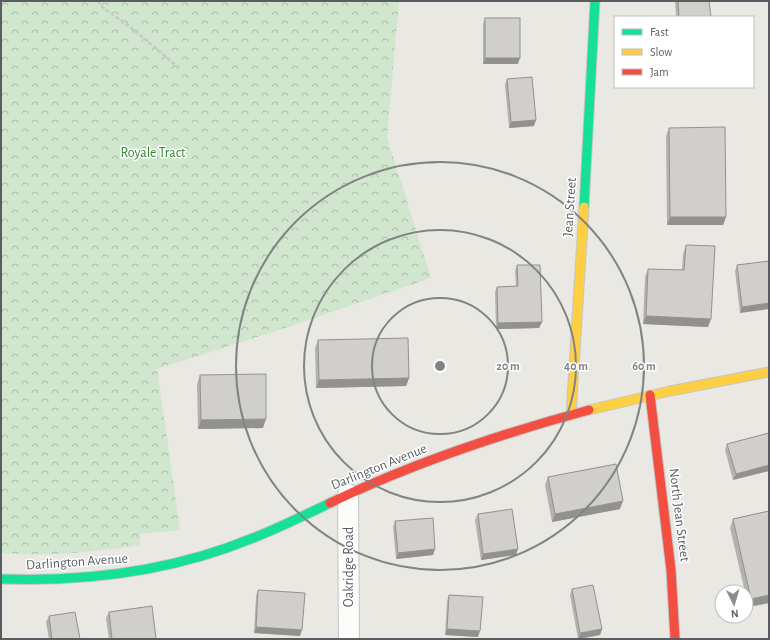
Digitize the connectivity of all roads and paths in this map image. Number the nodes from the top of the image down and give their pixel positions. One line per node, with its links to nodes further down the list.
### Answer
1 (98, 1): 3 (path)
2 (595, 1): 6 (main road, Jean Street)
3 (179, 68)
4 (769, 372): 5 (main road, Darlington Avenue)
5 (650, 395): 6 (main road, Darlington Avenue); 10 (main road, North Jean Street)
6 (571, 415): 7 (main road, Darlington Avenue)
7 (348, 494): 8 (main road, Darlington Avenue); 9 (street, Oakridge Road)
8 (1, 579)
9 (349, 639)
10 (674, 639)

